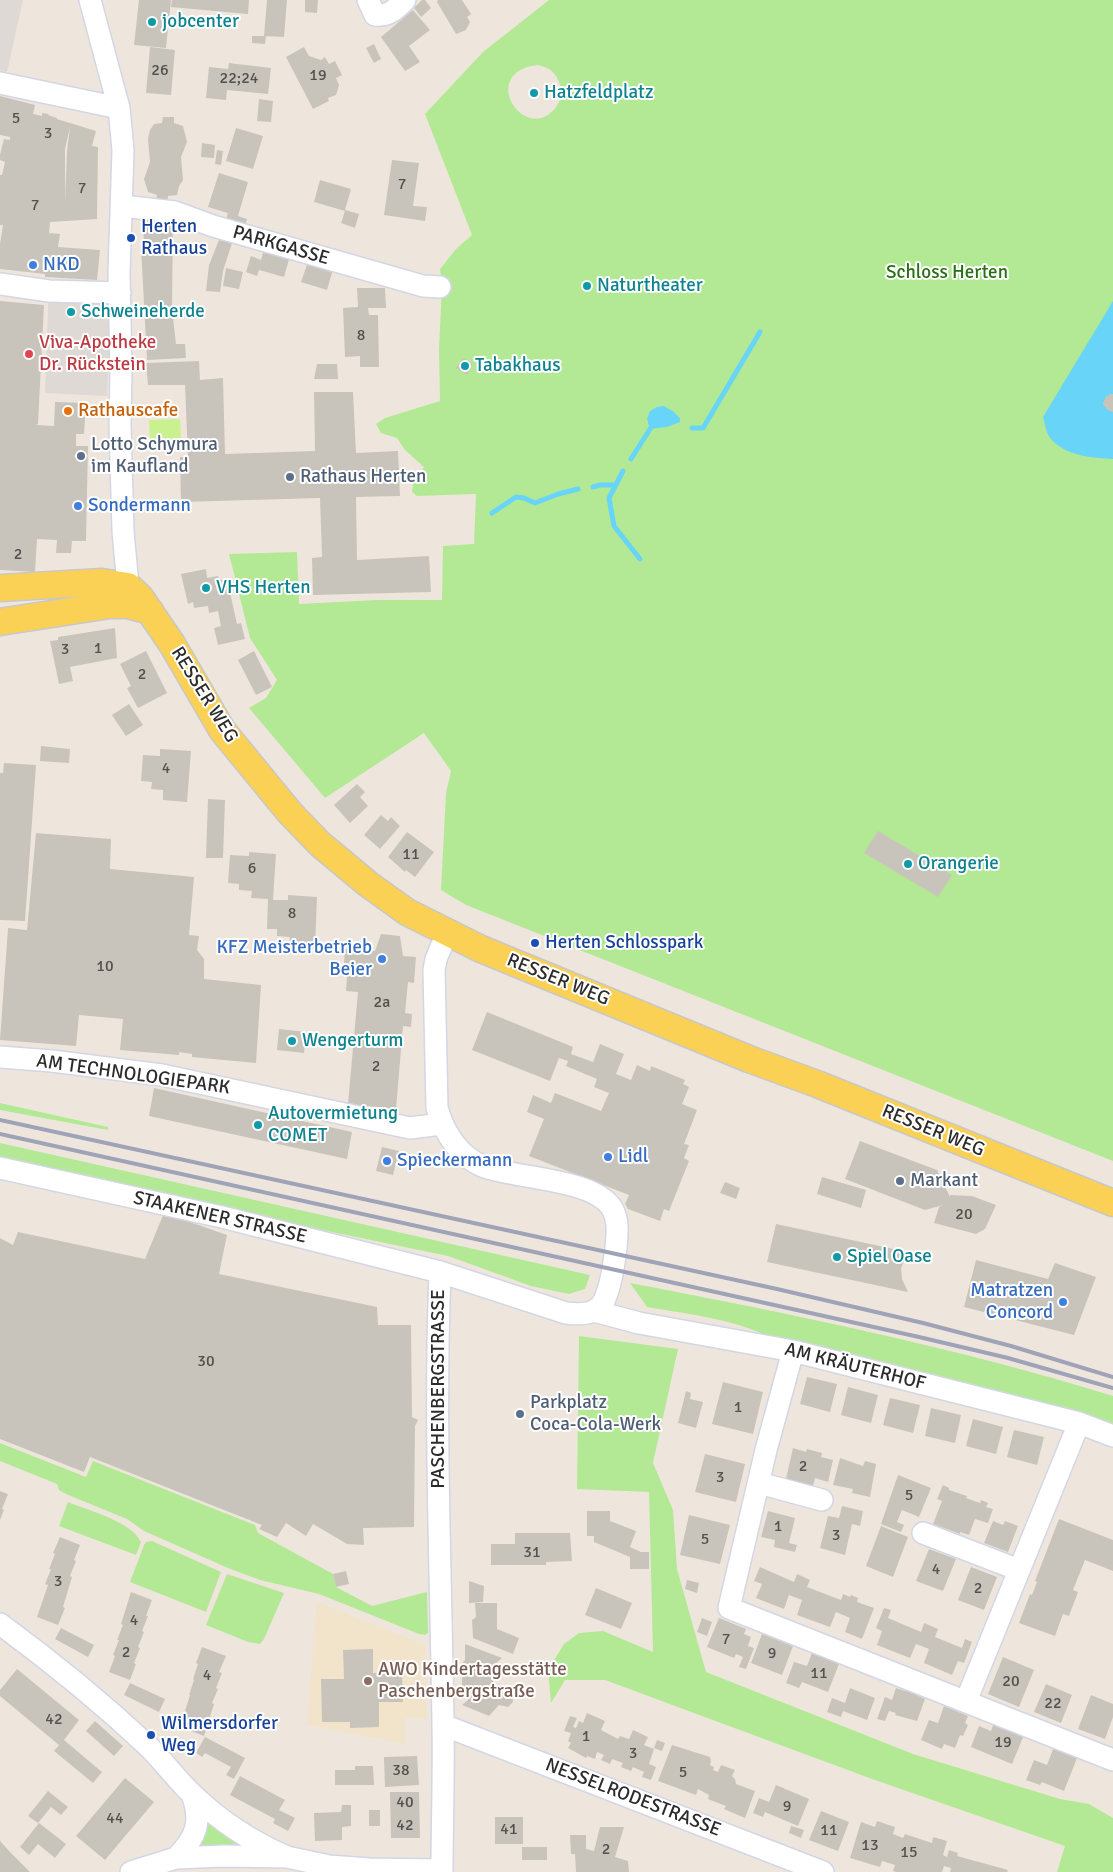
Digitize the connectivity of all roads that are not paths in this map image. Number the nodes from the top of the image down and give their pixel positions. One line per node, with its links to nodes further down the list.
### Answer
1 (90, 0): 5 (street)
2 (368, 0): 3 (street)
3 (405, 0)
4 (0, 83): 5 (street)
5 (119, 108): 6 (street)
6 (122, 206): 8 (street, PARKGASSE); 9 (street)
7 (0, 284): 9 (street)
8 (440, 287)
9 (120, 293): 10 (street)
10 (128, 586): 11 (main road); 12 (main road, RESSER WEG)
11 (0, 588)
12 (150, 611): 13 (main road); 14 (main road, RESSER WEG)
13 (0, 622)
14 (447, 933): 16 (street); 18 (main road, RESSER WEG)
15 (0, 1057): 16 (street, AM TECHNOLOGIEPARK)
16 (441, 1124): 20 (street)
17 (0, 1168): 19 (street, STAAKENER STRASSE)
18 (1113, 1203)
19 (440, 1272): 20 (street, PASCHENBERGSTRASSE); 30 (street, PASCHENBERGSTRASSE)
20 (594, 1311): 21 (street, AM KRÄUTERHOF)
21 (793, 1351): 22 (street, AM KRÄUTERHOF); 24 (street)
22 (1079, 1423): 23 (street, AM KRÄUTERHOF); 27 (street)
23 (1113, 1436)
24 (759, 1483): 25 (street); 29 (street)
25 (822, 1500)
26 (923, 1533): 27 (street)
27 (1018, 1570): 29 (street)
28 (0, 1624): 32 (street)
29 (966, 1701): 31 (street)
30 (443, 1724): 35 (street, PASCHENBERGSTRASSE); 37 (street, NESSELRODESTRASSE)
31 (1113, 1760)
32 (192, 1794): 33 (street); 34 (street)
33 (287, 1857): 34 (street); 35 (street)
34 (176, 1858): 36 (street)
35 (442, 1871)
36 (131, 1872)
37 (823, 1872)

